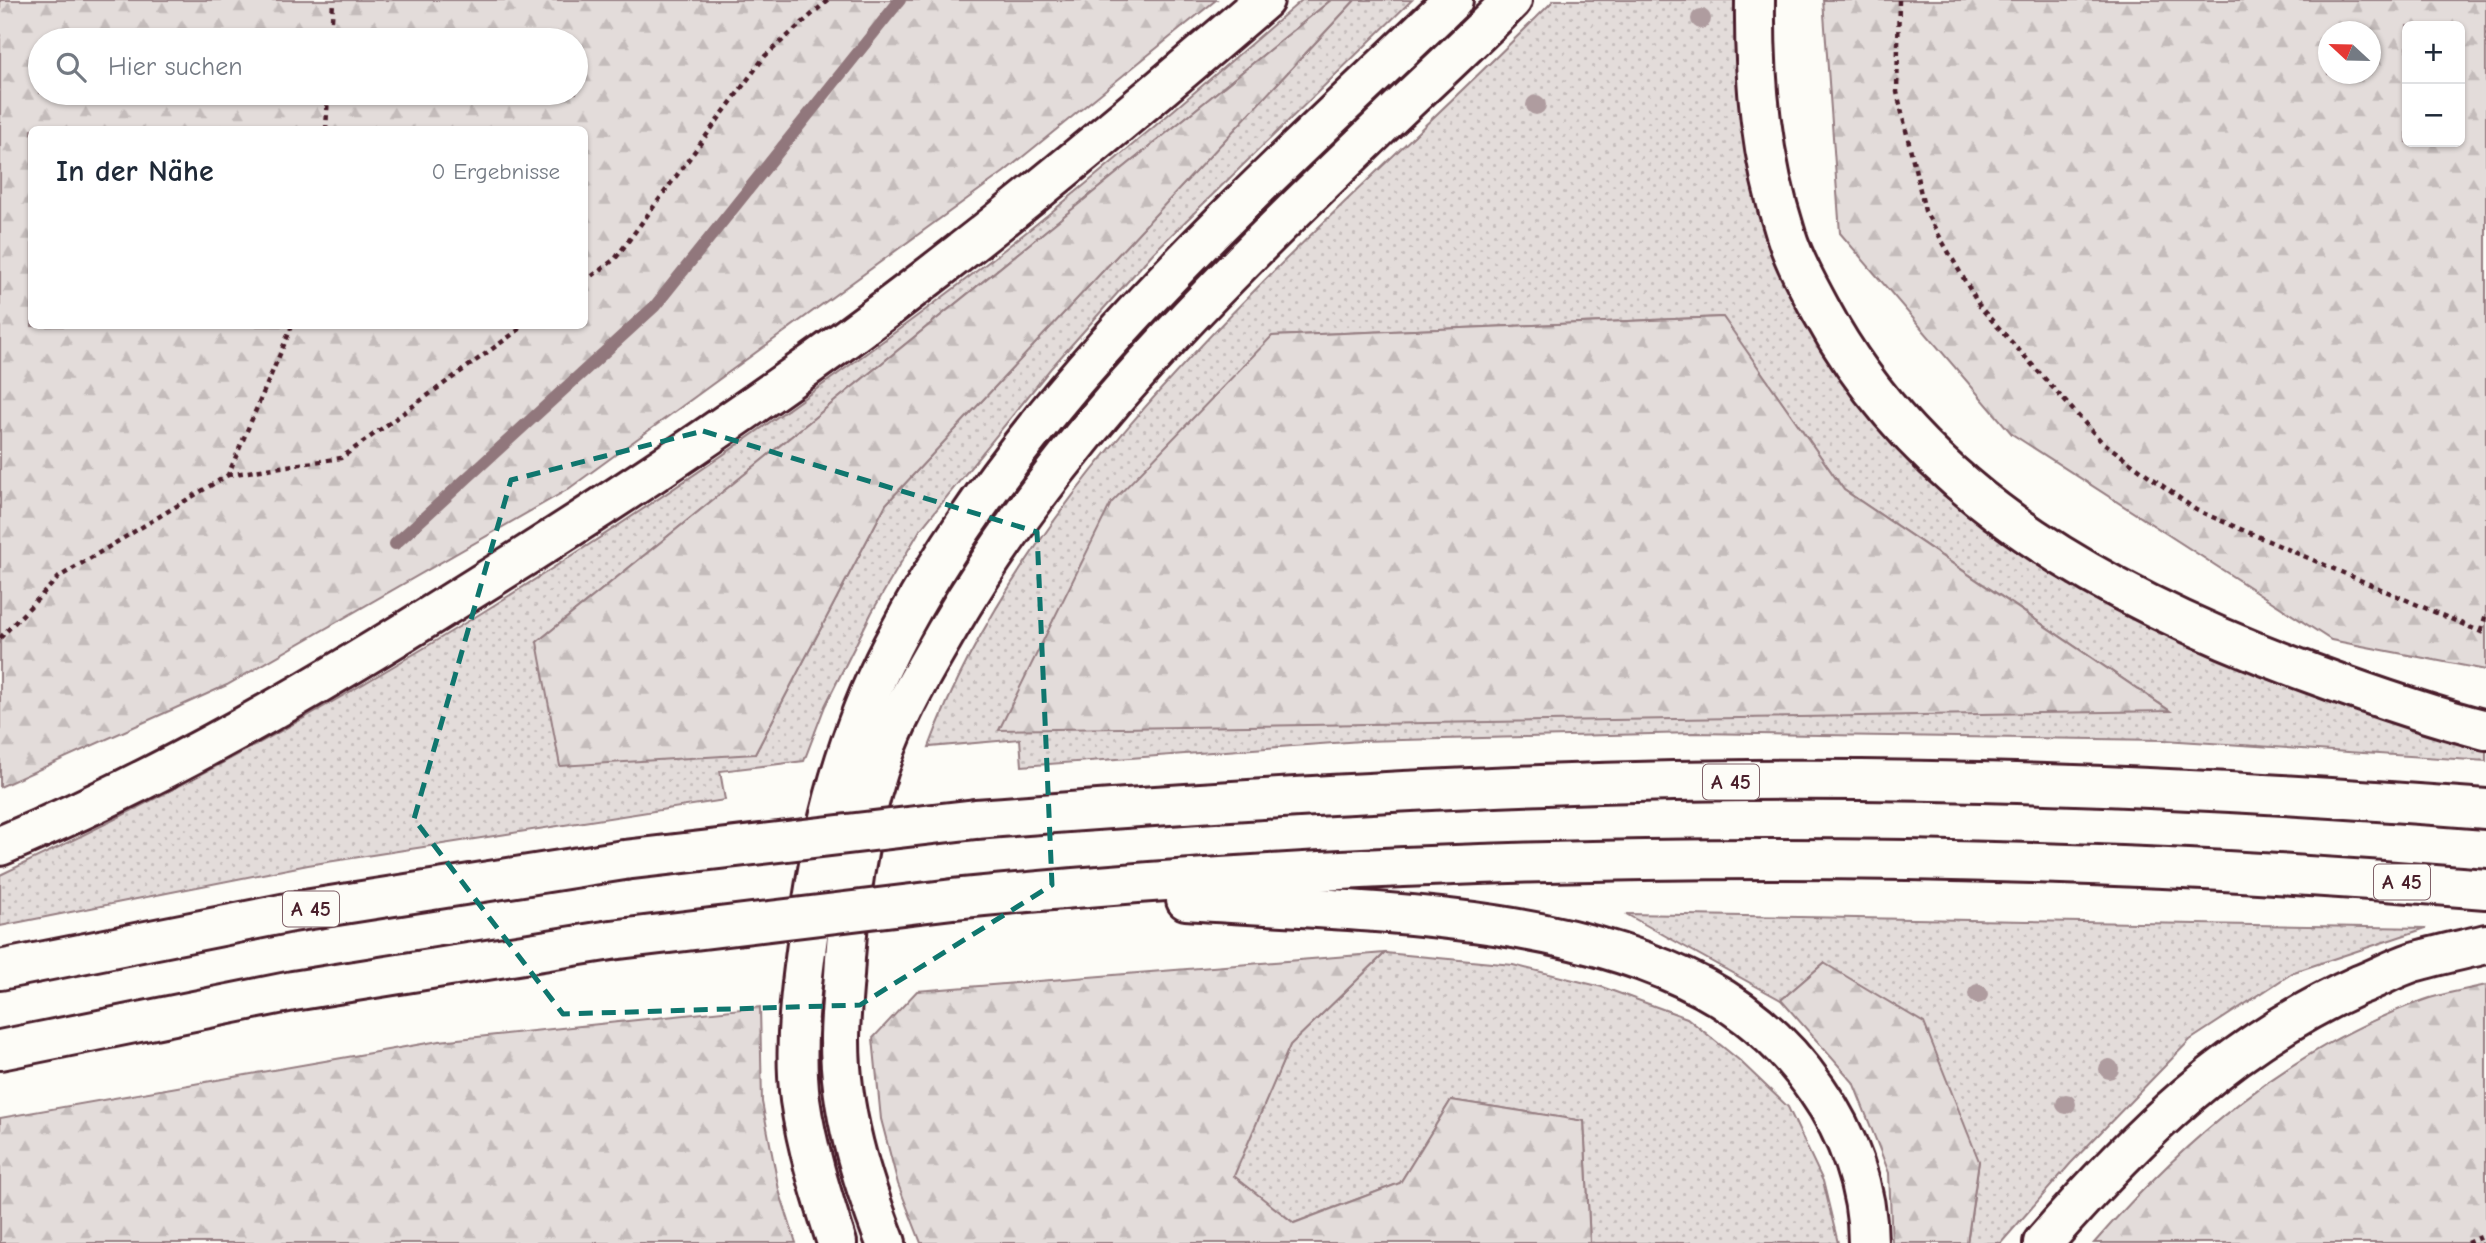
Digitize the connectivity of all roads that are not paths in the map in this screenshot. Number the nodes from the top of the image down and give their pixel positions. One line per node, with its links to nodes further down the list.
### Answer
1 (1264, 0): 7 (highway)
2 (1453, 0): 13 (highway)
3 (1511, 0): 14 (highway)
4 (1755, 0): 5 (highway)
5 (2486, 730)
6 (2486, 809): 11 (highway, A 45, bridge)
7 (0, 846)
8 (1051, 889): 9 (highway, A 45); 12 (highway, A 45, bridge); 15 (highway)
9 (2486, 889)
10 (2486, 944): 16 (highway)
11 (0, 970)
12 (0, 1050)
13 (837, 1243)
14 (886, 1243)
15 (1868, 1243)
16 (2043, 1243)

